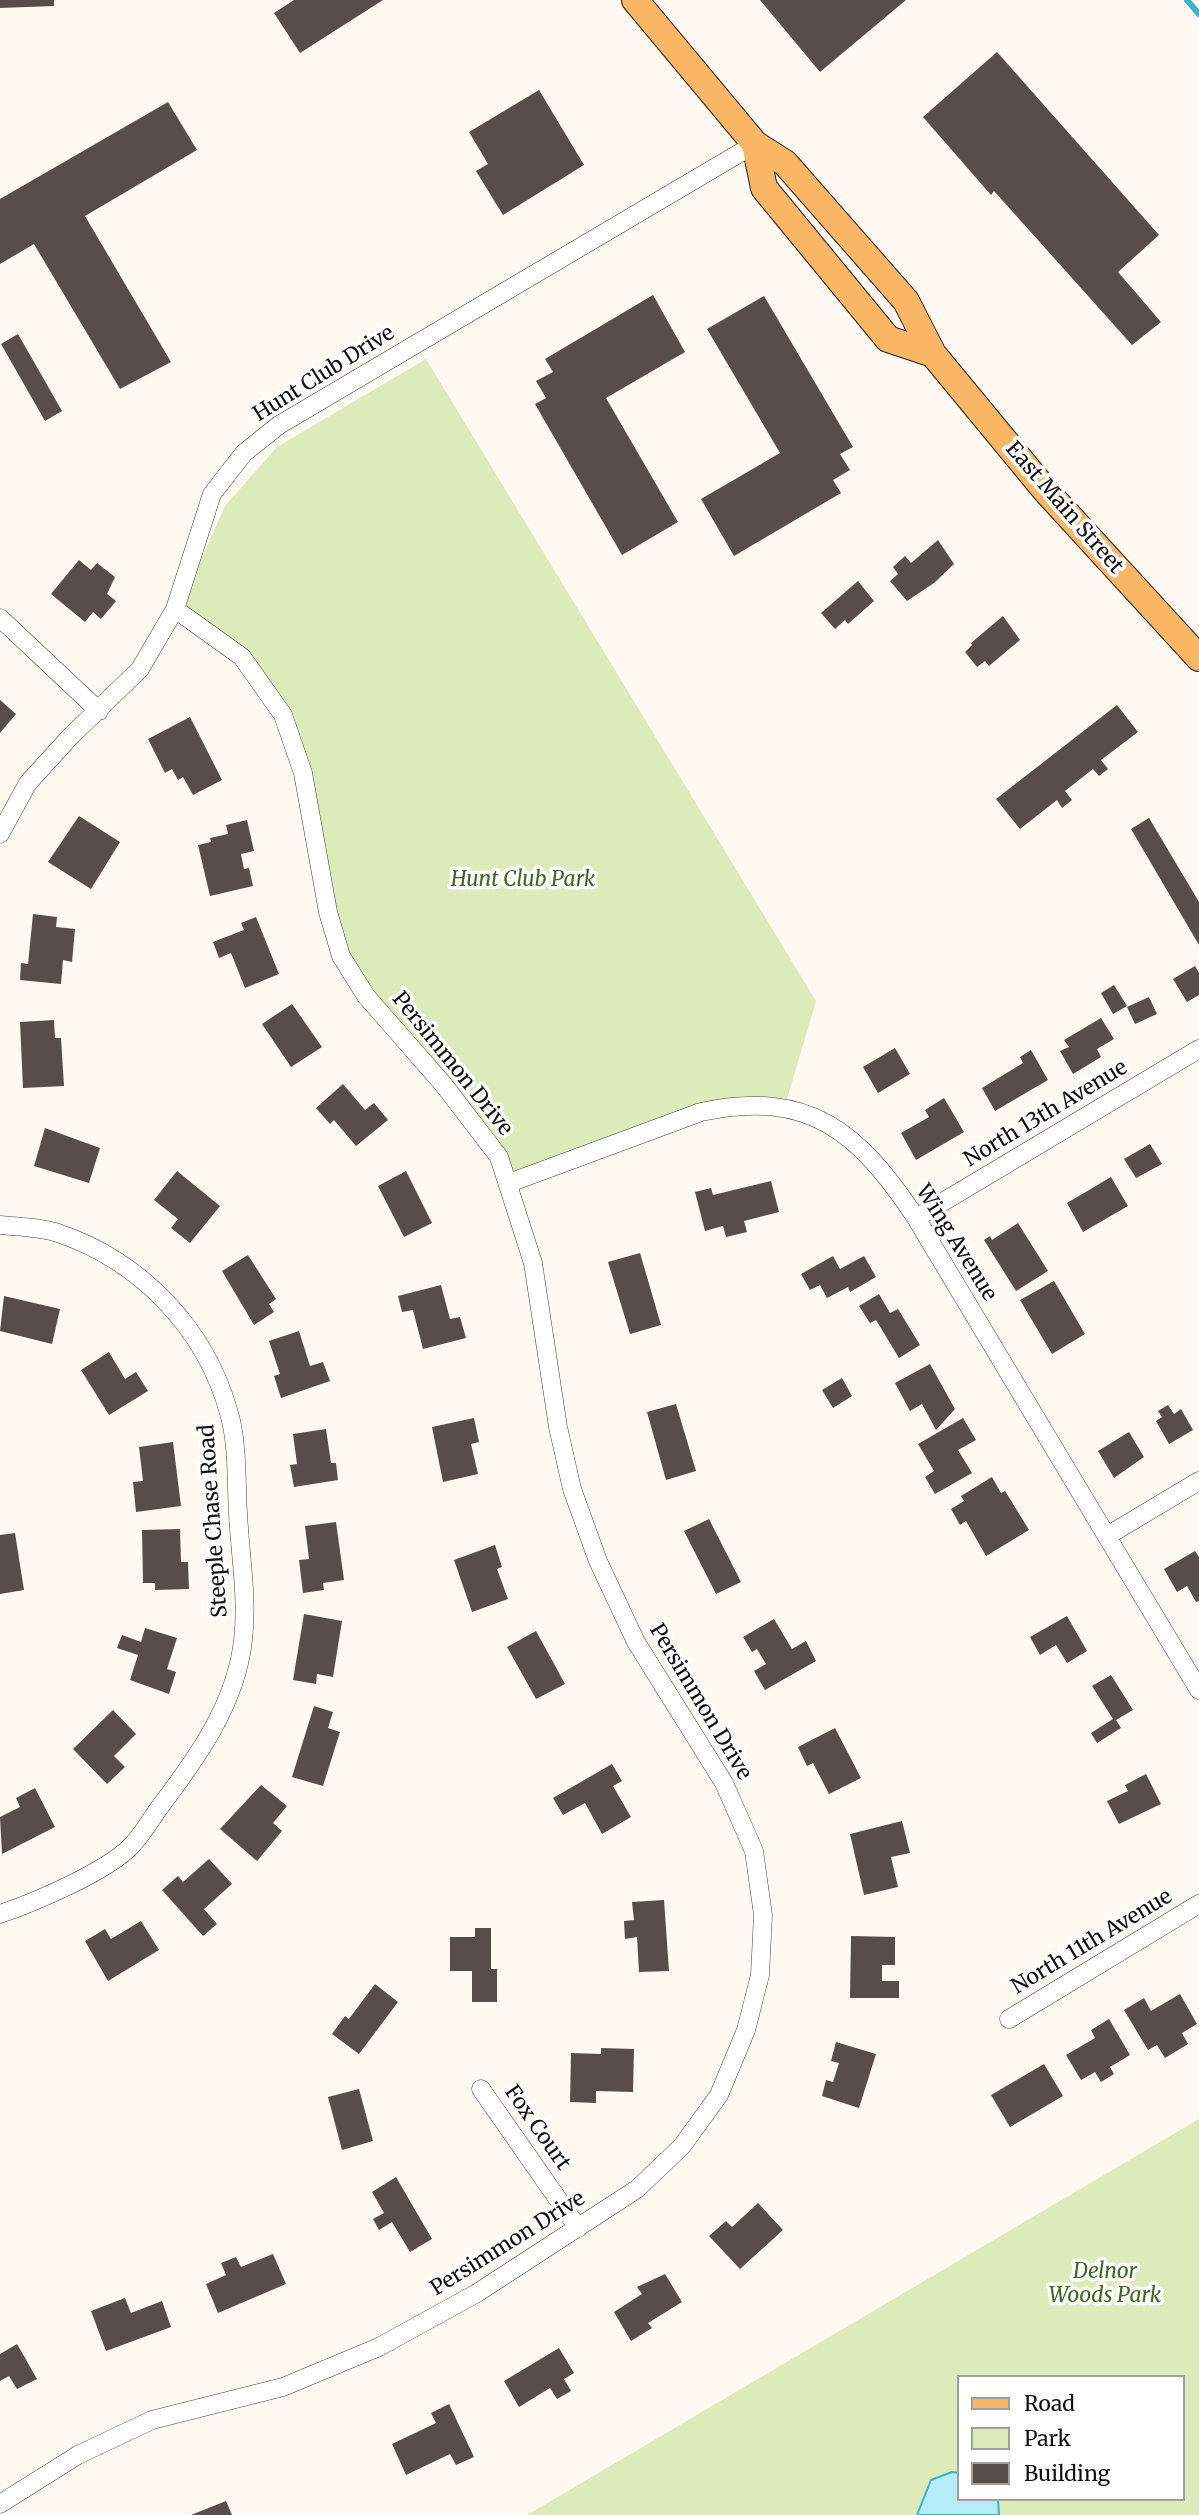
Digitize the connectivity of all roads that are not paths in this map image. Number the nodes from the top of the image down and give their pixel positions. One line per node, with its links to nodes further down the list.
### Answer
1 (635, 0): 2 (main road, East Main Street)
2 (755, 144): 3 (main road, East Main Street); 3 (main road, East Main Street); 4 (street, Hunt Club Drive)
3 (933, 354): 6 (main road, East Main Street)
4 (175, 609): 7 (street, Hunt Club Drive); 10 (street, Persimmon Drive)
5 (0, 618): 7 (street)
6 (1199, 658)
7 (99, 711): 8 (street, Hunt Club Drive)
8 (0, 834)
9 (1199, 1049): 11 (street, North 13th Avenue)
10 (509, 1183): 11 (street, Wing Avenue); 20 (street, Persimmon Drive)
11 (916, 1218): 14 (street, Wing Avenue)
12 (0, 1225): 17 (street, Steeple Chase Road)
13 (1199, 1480): 14 (street)
14 (1107, 1536): 15 (street, Wing Avenue)
15 (1199, 1690)
16 (1199, 1904): 18 (street, North 11th Avenue)
17 (0, 1914)
18 (1009, 2019)
19 (481, 2088): 20 (street, Fox Court)
20 (578, 2228): 21 (street, Persimmon Drive)
21 (0, 2504)

